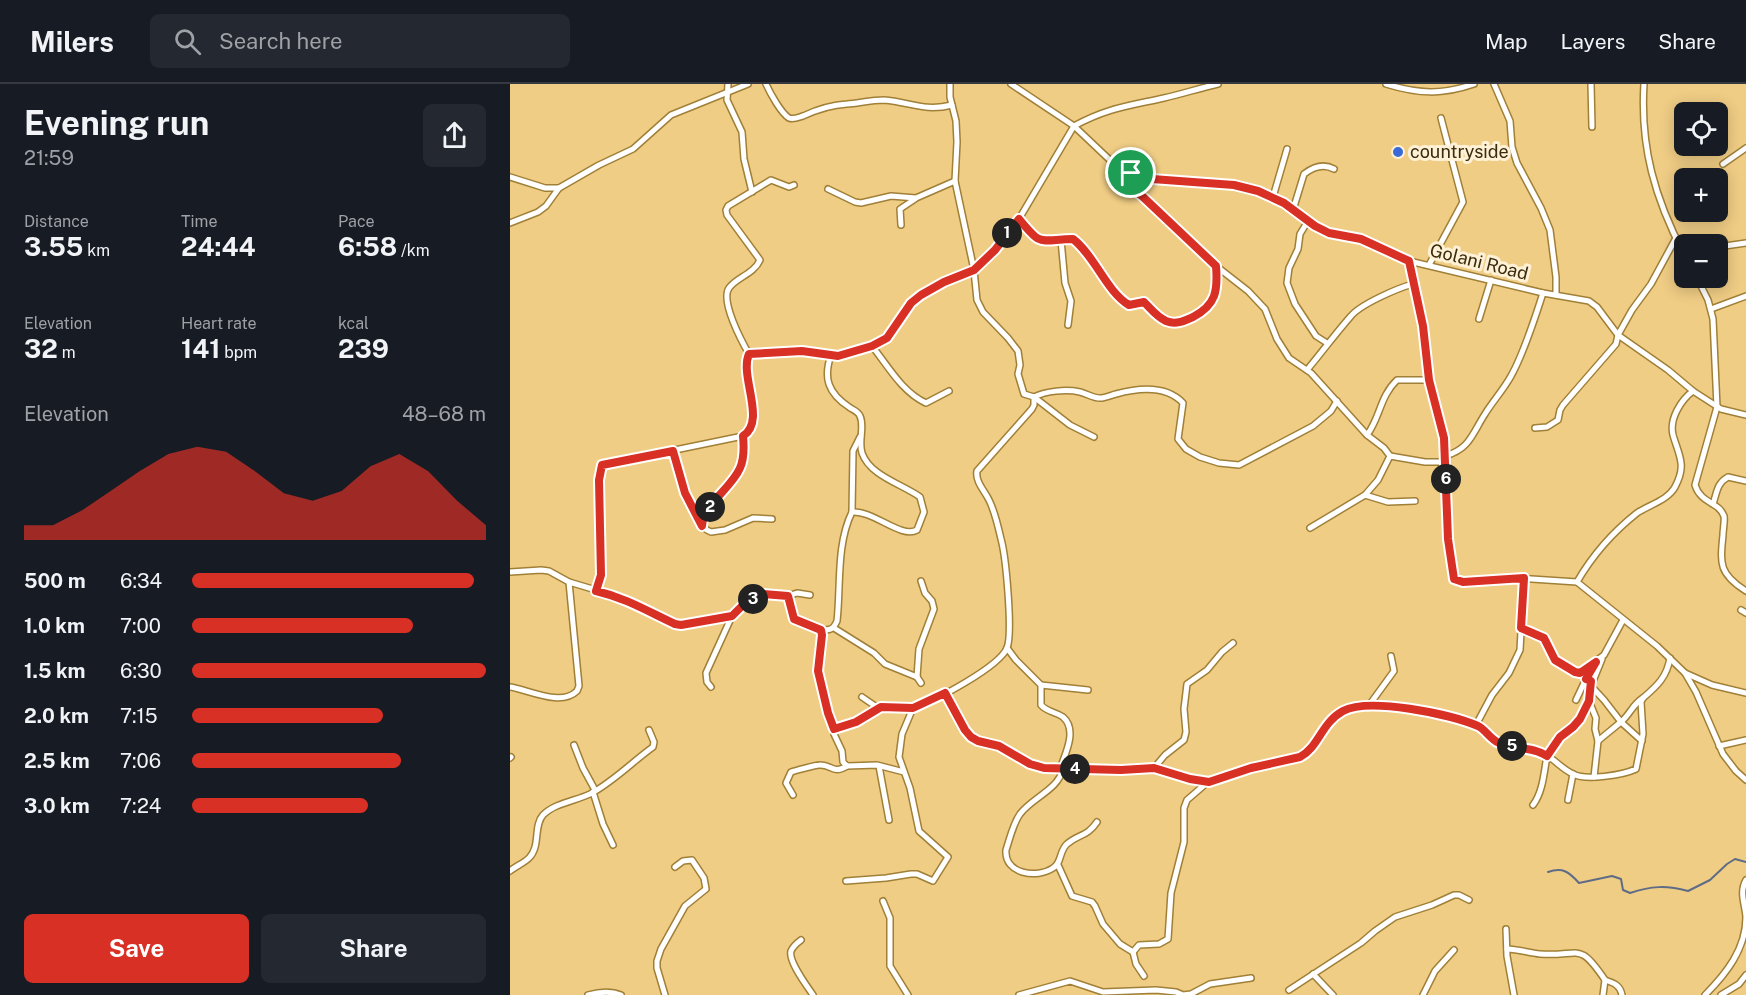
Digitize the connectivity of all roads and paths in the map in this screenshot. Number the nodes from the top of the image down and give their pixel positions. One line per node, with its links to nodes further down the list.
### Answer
1 (728, 84): 12 (street)
2 (748, 84): 12 (street)
3 (766, 84): 13 (street)
4 (950, 84): 13 (street)
5 (1218, 84): 15 (street)
6 (1386, 84): 7 (street)
7 (1474, 84)
8 (1494, 84): 48 (street)
9 (1591, 84): 16 (street)
10 (1644, 84): 35 (street)
11 (1014, 85): 15 (street, Golani Road)
12 (727, 91): 25 (street); 27 (street)
13 (952, 105): 23 (street)
14 (1441, 118): 41 (street)
15 (1074, 126): 19 (street, Golani Road); 31 (street)
16 (1592, 127)
17 (1746, 148): 20 (street)
18 (1287, 149): 28 (street)
19 (1113, 163): 28 (street, Golani Road); 42 (street, Golani Road)
20 (1723, 164)
21 (1334, 169): 30 (street)
22 (510, 177): 25 (street)
23 (955, 182): 29 (street); 43 (street)
24 (794, 185): 27 (street)
25 (559, 188): 33 (street)
26 (828, 189): 29 (street)
27 (752, 192): 56 (street)
28 (1273, 197): 30 (street, Golani Road)
29 (916, 198): 34 (street)
30 (1293, 210): 32 (street, Golani Road)
31 (1019, 219): 36 (street); 43 (street)
32 (1308, 221): 40 (street, Golani Road); 54 (street)
33 (510, 223)
34 (901, 225)
35 (1674, 234)
36 (1061, 240): 42 (street); 52 (street)
37 (1674, 242): 53 (street)
38 (1746, 243): 39 (street)
39 (1728, 246)
40 (1409, 261): 41 (street, Golani Road); 45 (street)
41 (1429, 265): 44 (street, Golani Road)
42 (1216, 266): 58 (street, Golani Road)
43 (974, 270): 55 (street); 62 (street)
44 (1491, 280): 47 (street, Golani Road); 51 (street)
45 (1413, 284): 54 (street); 59 (street)
46 (1702, 288): 50 (street)
47 (1542, 293): 48 (street, Golani Road); 73 (street)
48 (1556, 295): 53 (street, Golani Road)
49 (1746, 296): 50 (street)
50 (1711, 309): 64 (street)
51 (1479, 319)
52 (1068, 325)
53 (1618, 335): 61 (street, Golani Road); 66 (street)
54 (1327, 343): 58 (street)
55 (872, 346): 57 (street); 60 (street)
56 (749, 354): 57 (street); 68 (street)
57 (831, 355): 69 (street)
58 (1307, 370): 63 (street, Golani Road)
59 (1429, 380): 67 (street); 73 (street)
60 (949, 391)
61 (1693, 391): 64 (street, Golani Road); 86 (street)
62 (1034, 398): 63 (street); 70 (street); 97 (street)
63 (1337, 402): 67 (street, Golani Road)
64 (1717, 407): 65 (street, Golani Road); 77 (street)
65 (1746, 414)
66 (1534, 428)
67 (1367, 435): 72 (street, Golani Road)
68 (743, 436): 71 (street); 80 (street)
69 (861, 436): 78 (street); 78 (street)
70 (1094, 437)
71 (673, 451): 80 (street); 87 (street)
72 (1390, 456): 73 (street); 75 (street)
73 (1445, 459): 83 (street)
74 (1746, 481): 77 (street)
75 (1365, 495): 76 (street); 81 (street)
76 (1415, 501)
77 (1713, 504): 88 (street)
78 (852, 512): 93 (street)
79 (772, 519): 80 (street)
80 (702, 526)
81 (1310, 528)
82 (510, 572): 85 (street)
83 (1524, 578): 86 (street); 94 (street)
84 (921, 581): 103 (street)
85 (569, 582): 87 (street); 107 (street)
86 (1577, 582): 92 (street)
87 (596, 591): 91 (street)
88 (1746, 591)
89 (788, 596): 90 (street); 91 (street); 95 (street)
90 (810, 596)
91 (732, 616): 108 (street)
92 (1623, 620): 98 (street); 100 (street)
93 (834, 628): 95 (street); 103 (street)
94 (1521, 628): 101 (street); 120 (street)
95 (821, 630): 121 (street)
96 (1233, 643): 131 (street)
97 (1007, 648): 106 (street); 110 (street)
98 (1604, 655): 101 (street); 105 (street)
99 (1391, 656): 116 (street)
100 (1670, 658): 102 (street); 114 (street)
101 (1596, 662): 105 (street)
102 (1685, 673): 111 (street); 127 (street)
103 (918, 677): 104 (street)
104 (921, 683)
105 (1588, 683): 113 (street); 115 (street); 119 (street)
106 (1041, 685): 109 (street); 132 (street)
107 (510, 687)
108 (711, 687)
109 (1088, 690)
110 (945, 693): 118 (street); 132 (street)
111 (1746, 693)
112 (862, 697): 117 (street)
113 (1590, 698): 124 (street); 128 (street)
114 (1643, 698): 119 (street); 125 (street)
115 (1576, 700)
116 (1370, 704): 120 (street); 137 (street)
117 (878, 708): 118 (street); 121 (street)
118 (913, 708): 133 (street)
119 (1621, 722): 124 (street); 125 (street)
120 (1476, 725): 128 (street)
121 (834, 729): 129 (street)
122 (649, 730): 138 (street)
123 (1746, 740): 127 (street)
124 (1598, 741): 135 (street)
125 (1642, 741): 135 (street)
126 (573, 745): 138 (street)
127 (1719, 746): 136 (street)
128 (1547, 756): 134 (street); 141 (street)
129 (847, 766): 130 (street); 139 (street)
130 (879, 766): 133 (street); 142 (street)
131 (1154, 768): 132 (street); 137 (street)
132 (1062, 769): 145 (street)
133 (904, 772): 149 (street)
134 (1573, 774): 135 (street); 140 (street)
135 (1594, 777)
136 (1746, 780)
137 (1209, 782): 156 (street)
138 (594, 791): 144 (street); 147 (street)
139 (793, 795)
140 (1568, 800)
141 (1533, 805)
142 (889, 820)
143 (1097, 822): 145 (street)
144 (614, 845)
145 (1058, 865): 156 (street)
146 (675, 867): 165 (street)
147 (510, 871)
148 (1746, 880): 175 (street)
149 (846, 881)
150 (1469, 900): 157 (street)
151 (884, 902): 167 (street)
152 (1506, 929): 155 (street)
153 (801, 940): 166 (street)
154 (1454, 950): 171 (street)
155 (1507, 950): 161 (street); 172 (street)
156 (1133, 952): 159 (street)
157 (1313, 975): 162 (street); 170 (street)
158 (1746, 975): 176 (street)
159 (1144, 976)
160 (1251, 978): 169 (street)
161 (1605, 980): 173 (street); 174 (street)
162 (1289, 990)
163 (588, 995): 164 (street)
164 (621, 995)
165 (665, 995)
166 (813, 995)
167 (908, 995)
168 (1019, 995): 169 (street)
169 (1183, 995)
170 (1333, 995)
171 (1423, 995)
172 (1515, 995)
173 (1603, 995)
174 (1622, 995)
175 (1705, 995)
176 (1721, 995)

